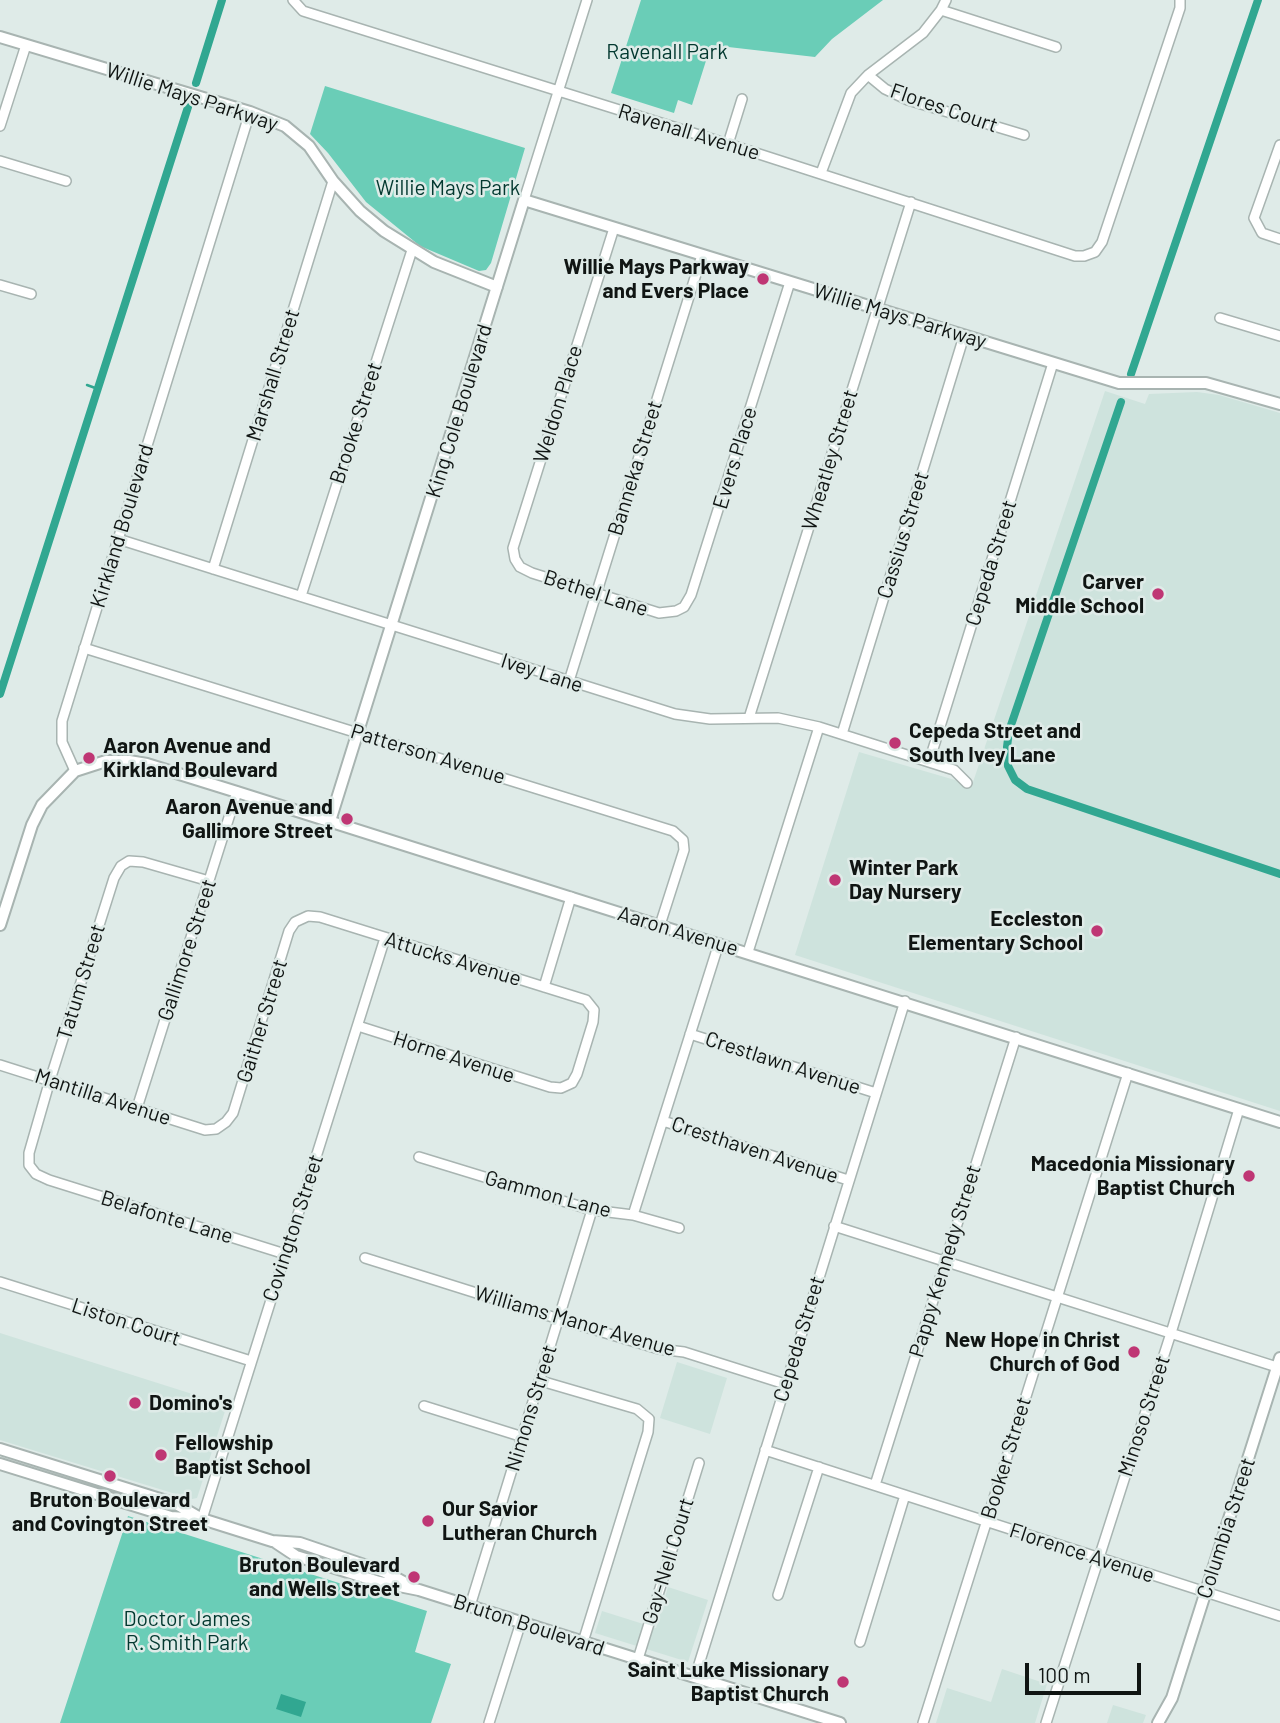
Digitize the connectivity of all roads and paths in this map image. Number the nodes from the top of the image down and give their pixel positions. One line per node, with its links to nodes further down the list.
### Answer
1 (293, 0): 10 (street, Ravenall Avenue)
2 (587, 0): 10 (street, King Cole Boulevard)
3 (946, 0): 5 (street)
4 (1180, 0): 22 (street, Ravenall Avenue)
5 (941, 10): 8 (street); 9 (street)
6 (0, 37): 7 (street, Willie Mays Parkway)
7 (26, 45): 12 (street, Willie Mays Parkway); 13 (street)
8 (1056, 47)
9 (868, 75): 14 (street, Flores Court); 18 (street)
10 (559, 92): 15 (street, Ravenall Avenue); 21 (street, King Cole Boulevard)
11 (742, 99): 15 (street)
12 (250, 113): 20 (street, Willie Mays Parkway); 37 (street, Kirkland Boulevard)
13 (0, 127)
14 (1024, 135)
15 (728, 144): 18 (street, Ravenall Avenue)
16 (1280, 145): 24 (street)
17 (0, 161): 19 (street)
18 (821, 173): 22 (street, Ravenall Avenue)
19 (66, 181)
20 (333, 181): 25 (street, Willie Mays Parkway); 38 (street, Marshall Street)
21 (524, 200): 23 (street, Willie Mays Parkway); 29 (street, King Cole Boulevard)
22 (911, 202): 31 (street, Wheatley Street)
23 (614, 228): 26 (street, Willie Mays Parkway); 39 (street, Weldon Place)
24 (1280, 239)
25 (412, 250): 29 (street, Willie Mays Parkway); 41 (street, Brooke Street)
26 (702, 254): 27 (street, Willie Mays Parkway); 40 (street, Banneka Street)
27 (790, 282): 31 (street, Willie Mays Parkway); 42 (street, Evers Place)
28 (0, 285): 30 (street)
29 (497, 288): 43 (street, King Cole Boulevard)
30 (31, 294)
31 (878, 309): 33 (street, Willie Mays Parkway); 46 (street, Wheatley Street)
32 (1220, 318): 34 (street)
33 (964, 336): 35 (street, Willie Mays Parkway); 49 (street, Cassius Street)
34 (1280, 336)
35 (1054, 363): 36 (street, Willie Mays Parkway); 50 (street, Cepeda Street)
36 (1280, 404)
37 (118, 539): 38 (street, Ivey Lane); 44 (street, Kirkland Boulevard)
38 (213, 569): 41 (street, Ivey Lane)
39 (533, 573): 40 (street, Bethel Lane)
40 (596, 593): 42 (street, Bethel Lane); 45 (street, Banneka Street)
41 (301, 596): 43 (street, Ivey Lane)
42 (659, 613)
43 (392, 625): 45 (street, Ivey Lane); 48 (street, King Cole Boulevard)
44 (84, 648): 48 (street, Patterson Avenue); 51 (street, Kirkland Boulevard)
45 (569, 681): 46 (street, Ivey Lane)
46 (749, 718): 47 (street, Ivey Lane)
47 (819, 727): 49 (street, Ivey Lane); 62 (street)
48 (358, 733): 54 (street, King Cole Boulevard); 59 (street, Patterson Avenue)
49 (842, 734): 50 (street, Ivey Lane)
50 (929, 762): 52 (street, Ivey Lane)
51 (75, 771): 53 (street, Aaron Avenue); 58 (street)
52 (967, 783)
53 (237, 792): 54 (street, Aaron Avenue); 55 (street, Gallimore Street)
54 (330, 821): 56 (street, Aaron Avenue)
55 (209, 881): 70 (street, Tatum Street); 73 (street, Gallimore Street)
56 (571, 897): 59 (street, Aaron Avenue); 63 (street)
57 (320, 917): 60 (street, Attucks Avenue); 77 (street, Gaither Street)
58 (0, 925)
59 (660, 925): 61 (street, Aaron Avenue)
60 (386, 938): 63 (street, Attucks Avenue); 65 (street, Covington Street)
61 (719, 943): 62 (street, Aaron Avenue); 66 (street)
62 (748, 952): 64 (street, Aaron Avenue)
63 (544, 987): 71 (street, Attucks Avenue)
64 (905, 1002): 67 (street, Aaron Avenue); 72 (street, Cepeda Street)
65 (358, 1026): 71 (street, Horne Avenue); 85 (street, Covington Street)
66 (690, 1034): 72 (street, Crestlawn Avenue); 75 (street)
67 (1016, 1037): 69 (street, Aaron Avenue); 87 (street, Pappy Kennedy Street)
68 (0, 1065): 70 (street, Mantilla Avenue)
69 (1128, 1073): 74 (street, Aaron Avenue); 89 (street, Booker Street)
70 (50, 1080): 73 (street, Mantilla Avenue); 79 (street, Tatum Street)
71 (550, 1087)
72 (876, 1093): 80 (street, Cepeda Street)
73 (137, 1108): 77 (street, Mantilla Avenue)
74 (1239, 1109): 76 (street, Aaron Avenue); 91 (street, Minoso Street)
75 (663, 1121): 80 (street, Cresthaven Avenue); 82 (street)
76 (1280, 1122)
77 (205, 1129)
78 (419, 1157): 81 (street, Gammon Lane)
79 (49, 1180): 85 (street, Belafonte Lane)
80 (848, 1180): 83 (street, Cepeda Street)
81 (592, 1210): 82 (street, Gammon Lane); 90 (street, Nimons Street)
82 (633, 1215): 84 (street, Gammon Lane)
83 (834, 1226): 87 (street); 95 (street, Cepeda Street)
84 (679, 1228)
85 (285, 1254): 92 (street, Covington Street)
86 (365, 1258): 90 (street, Williams Manor Avenue)
87 (945, 1261): 89 (street); 106 (street, Pappy Kennedy Street)
88 (0, 1282): 92 (street, Liston Court)
89 (1056, 1298): 91 (street); 110 (street, Booker Street)
90 (559, 1319): 94 (street, Nimons Street); 95 (street, Williams Manor Avenue)
91 (1171, 1333): 93 (street); 111 (street, Minoso Street)
92 (251, 1361): 109 (street, Covington Street)
93 (1279, 1364): 112 (street, Columbia Street)
94 (541, 1381): 97 (street, Nimons Street); 117 (street)
95 (785, 1384): 99 (street, Cepeda Street)
96 (424, 1406): 97 (street)
97 (523, 1437): 114 (street, Nimons Street)
98 (0, 1449): 100 (street, Bruton Boulevard)
99 (765, 1450): 103 (street, Florence Avenue); 120 (street, Cepeda Street)
100 (35, 1460): 104 (street); 105 (street, Bruton Boulevard)
101 (699, 1463): 119 (street, Gay-Nell Court)
102 (0, 1464): 104 (street, Bruton Boulevard)
103 (819, 1467): 106 (street, Florence Avenue); 113 (street)
104 (30, 1473): 107 (street, Bruton Boulevard)
105 (103, 1481): 107 (street); 109 (street, Bruton Boulevard)
106 (875, 1485): 108 (street, Florence Avenue)
107 (99, 1494): 109 (street, Bruton Boulevard)
108 (905, 1495): 110 (street, Florence Avenue); 118 (street)
109 (202, 1519): 114 (street, Bruton Boulevard)
110 (986, 1522): 111 (street, Florence Avenue); 124 (street, Booker Street)
111 (1098, 1557): 112 (street, Florence Avenue); 125 (street, Minoso Street)
112 (1206, 1592): 115 (street, Florence Avenue); 121 (street, Columbia Street)
113 (778, 1595)
114 (470, 1606): 116 (street, Bruton Boulevard)
115 (1280, 1616)
116 (521, 1622): 117 (street, Bruton Boulevard); 122 (street)
117 (583, 1642): 119 (street, Bruton Boulevard)
118 (860, 1642)
119 (638, 1660): 120 (street, Bruton Boulevard)
120 (695, 1677): 123 (street, Bruton Boulevard)
121 (1172, 1698): 126 (street, Columbia Street); 127 (street, Columbia Street)
122 (489, 1723)
123 (840, 1723)
124 (923, 1723)
125 (1046, 1723)
126 (1158, 1723)
127 (1170, 1723)

